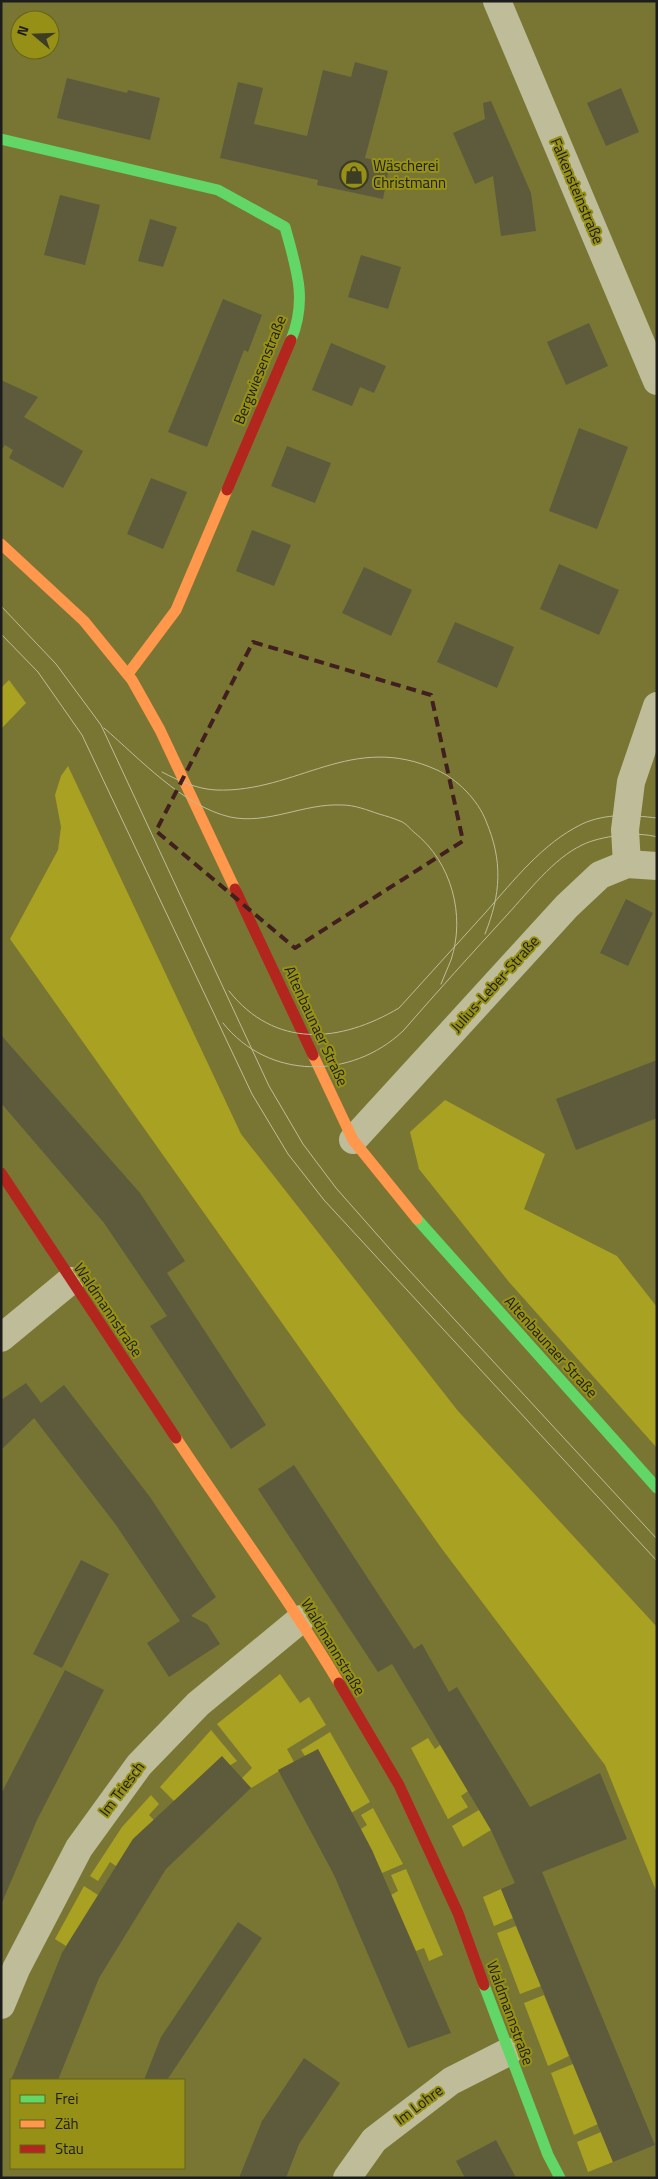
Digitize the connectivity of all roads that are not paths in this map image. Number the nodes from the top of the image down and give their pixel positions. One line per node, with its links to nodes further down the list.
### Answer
1 (497, 1): 3 (street, Falkensteinstraße)
2 (1, 139): 5 (street, Bergwiesenstraße)
3 (657, 381)
4 (1, 544): 5 (street, Altenbaunaer Straße)
5 (128, 674): 9 (street, Altenbaunaer Straße)
6 (657, 706): 7 (street)
7 (627, 864): 8 (street, Julius-Leber-Straße); 9 (street, Julius-Leber-Straße)
8 (657, 866)
9 (353, 1140): 13 (street, Altenbaunaer Straße)
10 (1, 1173): 11 (street, Waldmannstraße)
11 (70, 1281): 12 (street); 14 (street, Waldmannstraße)
12 (1, 1338)
13 (657, 1488)
14 (301, 1619): 15 (street, Im Triesch); 16 (street, Waldmannstraße)
15 (1, 2005)
16 (508, 2052): 17 (street, Im Lohre); 18 (street, Waldmannstraße)
17 (347, 2178)
18 (560, 2178)

